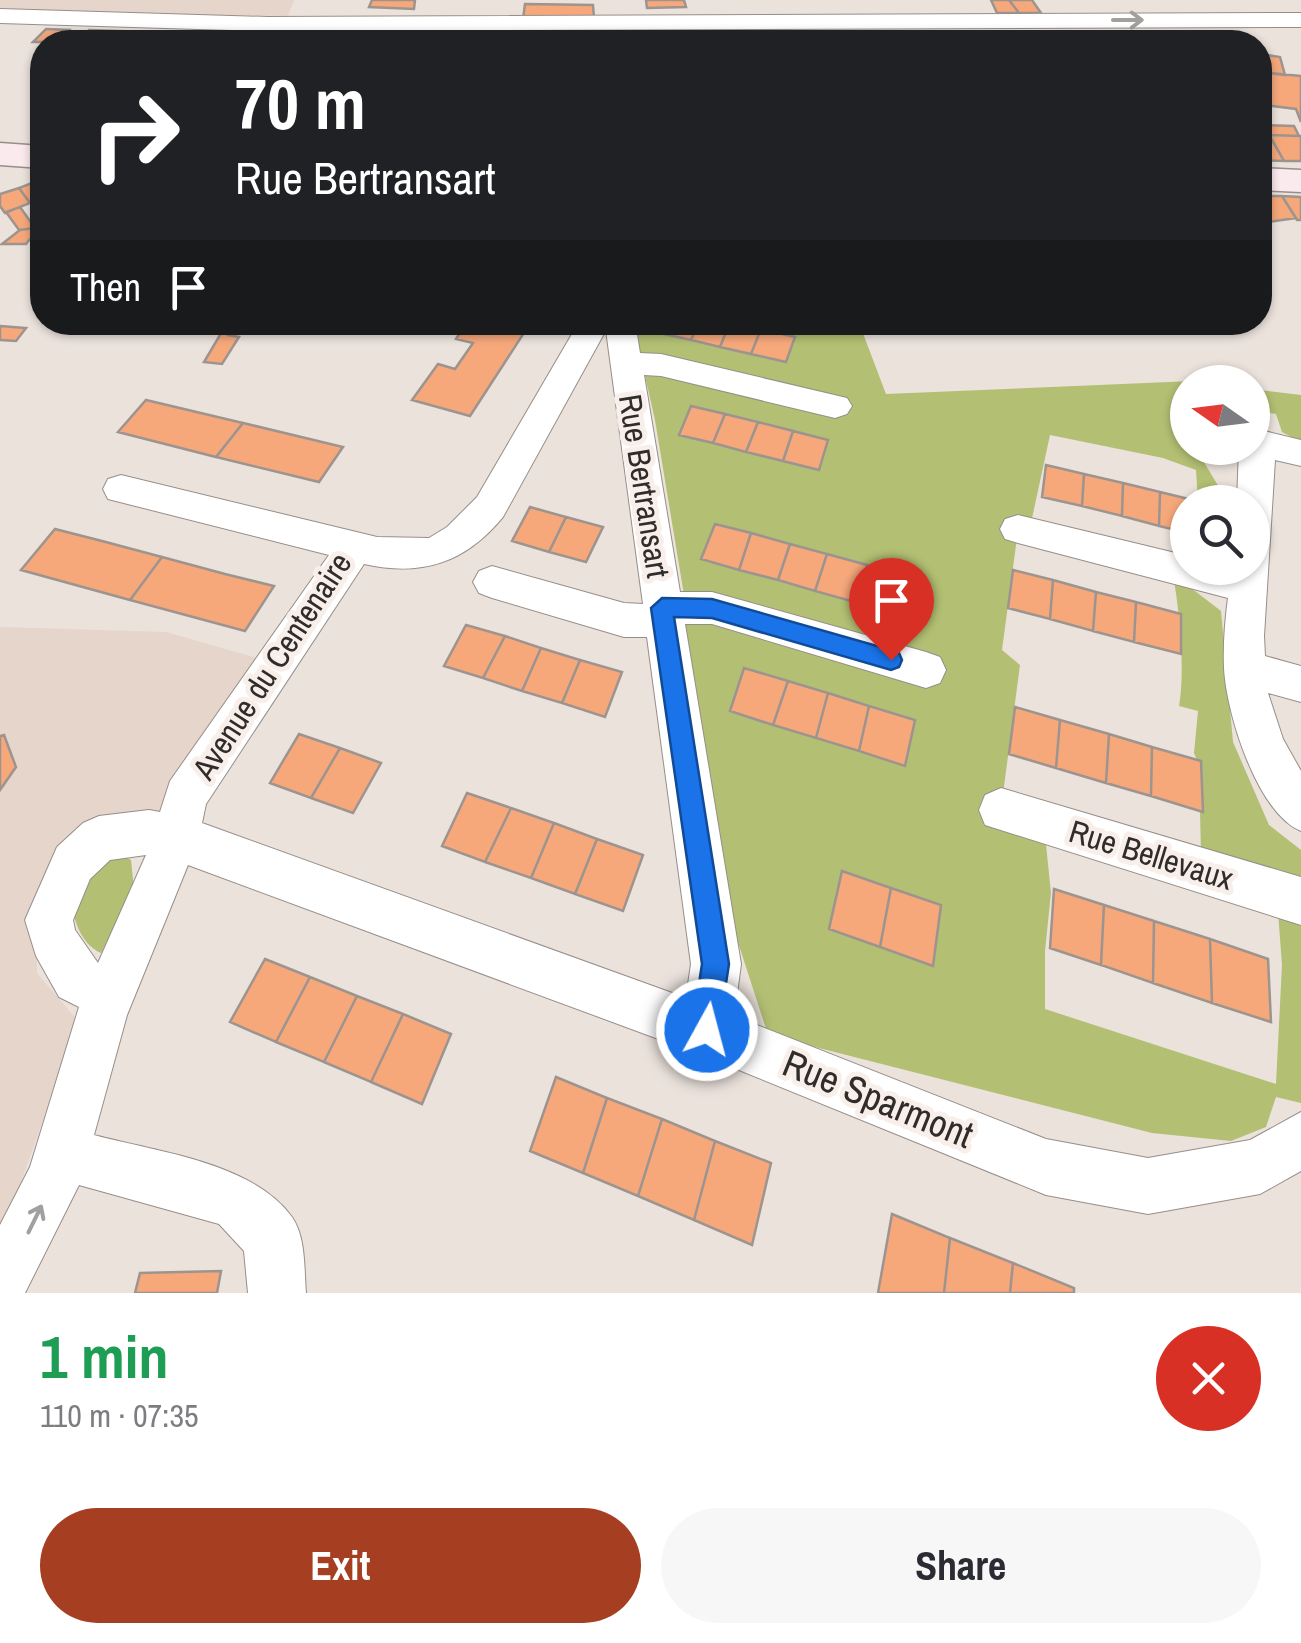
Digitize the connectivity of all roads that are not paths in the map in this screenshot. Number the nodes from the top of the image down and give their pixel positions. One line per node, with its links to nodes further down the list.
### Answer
1 (611, 0): 4 (street)
2 (0, 16): 4 (street)
3 (1301, 20): 4 (street, one-way to 3)
4 (646, 22): 5 (street)
5 (661, 30)
6 (1272, 180): 7 (main road)
7 (1301, 181)
8 (588, 335): 16 (street)
9 (622, 335): 10 (street, Rue Bertransart)
10 (625, 364): 11 (street, Rue Bertransart); 20 (street, Rue Bertransart)
11 (835, 406)
12 (1270, 445): 13 (street)
13 (1301, 453)
14 (120, 488): 16 (street, Avenue du Centenaire)
15 (1018, 529): 17 (street)
16 (356, 547): 26 (street, Avenue du Centenaire)
17 (1170, 556)
18 (492, 582): 20 (street, Rue Bertransart)
19 (1250, 585): 21 (street)
20 (663, 614): 22 (street, Rue Bertransart); 29 (street, Rue Bertransart)
21 (1244, 668): 23 (street); 24 (street)
22 (926, 670)
23 (1301, 684)
24 (1301, 809)
25 (1001, 810): 27 (street, Rue Bellevaux)
26 (177, 839): 28 (street, Avenue du Centenaire); 28 (street); 29 (street, Rue Sparmont)
27 (1301, 901)
28 (109, 996): 31 (street, Avenue du Centenaire)
29 (707, 1030): 30 (street, Rue Sparmont)
30 (1301, 1139)
31 (62, 1153): 32 (street, Avenue du Centenaire, one-way to 31); 33 (street)
32 (0, 1281)
33 (277, 1293)

